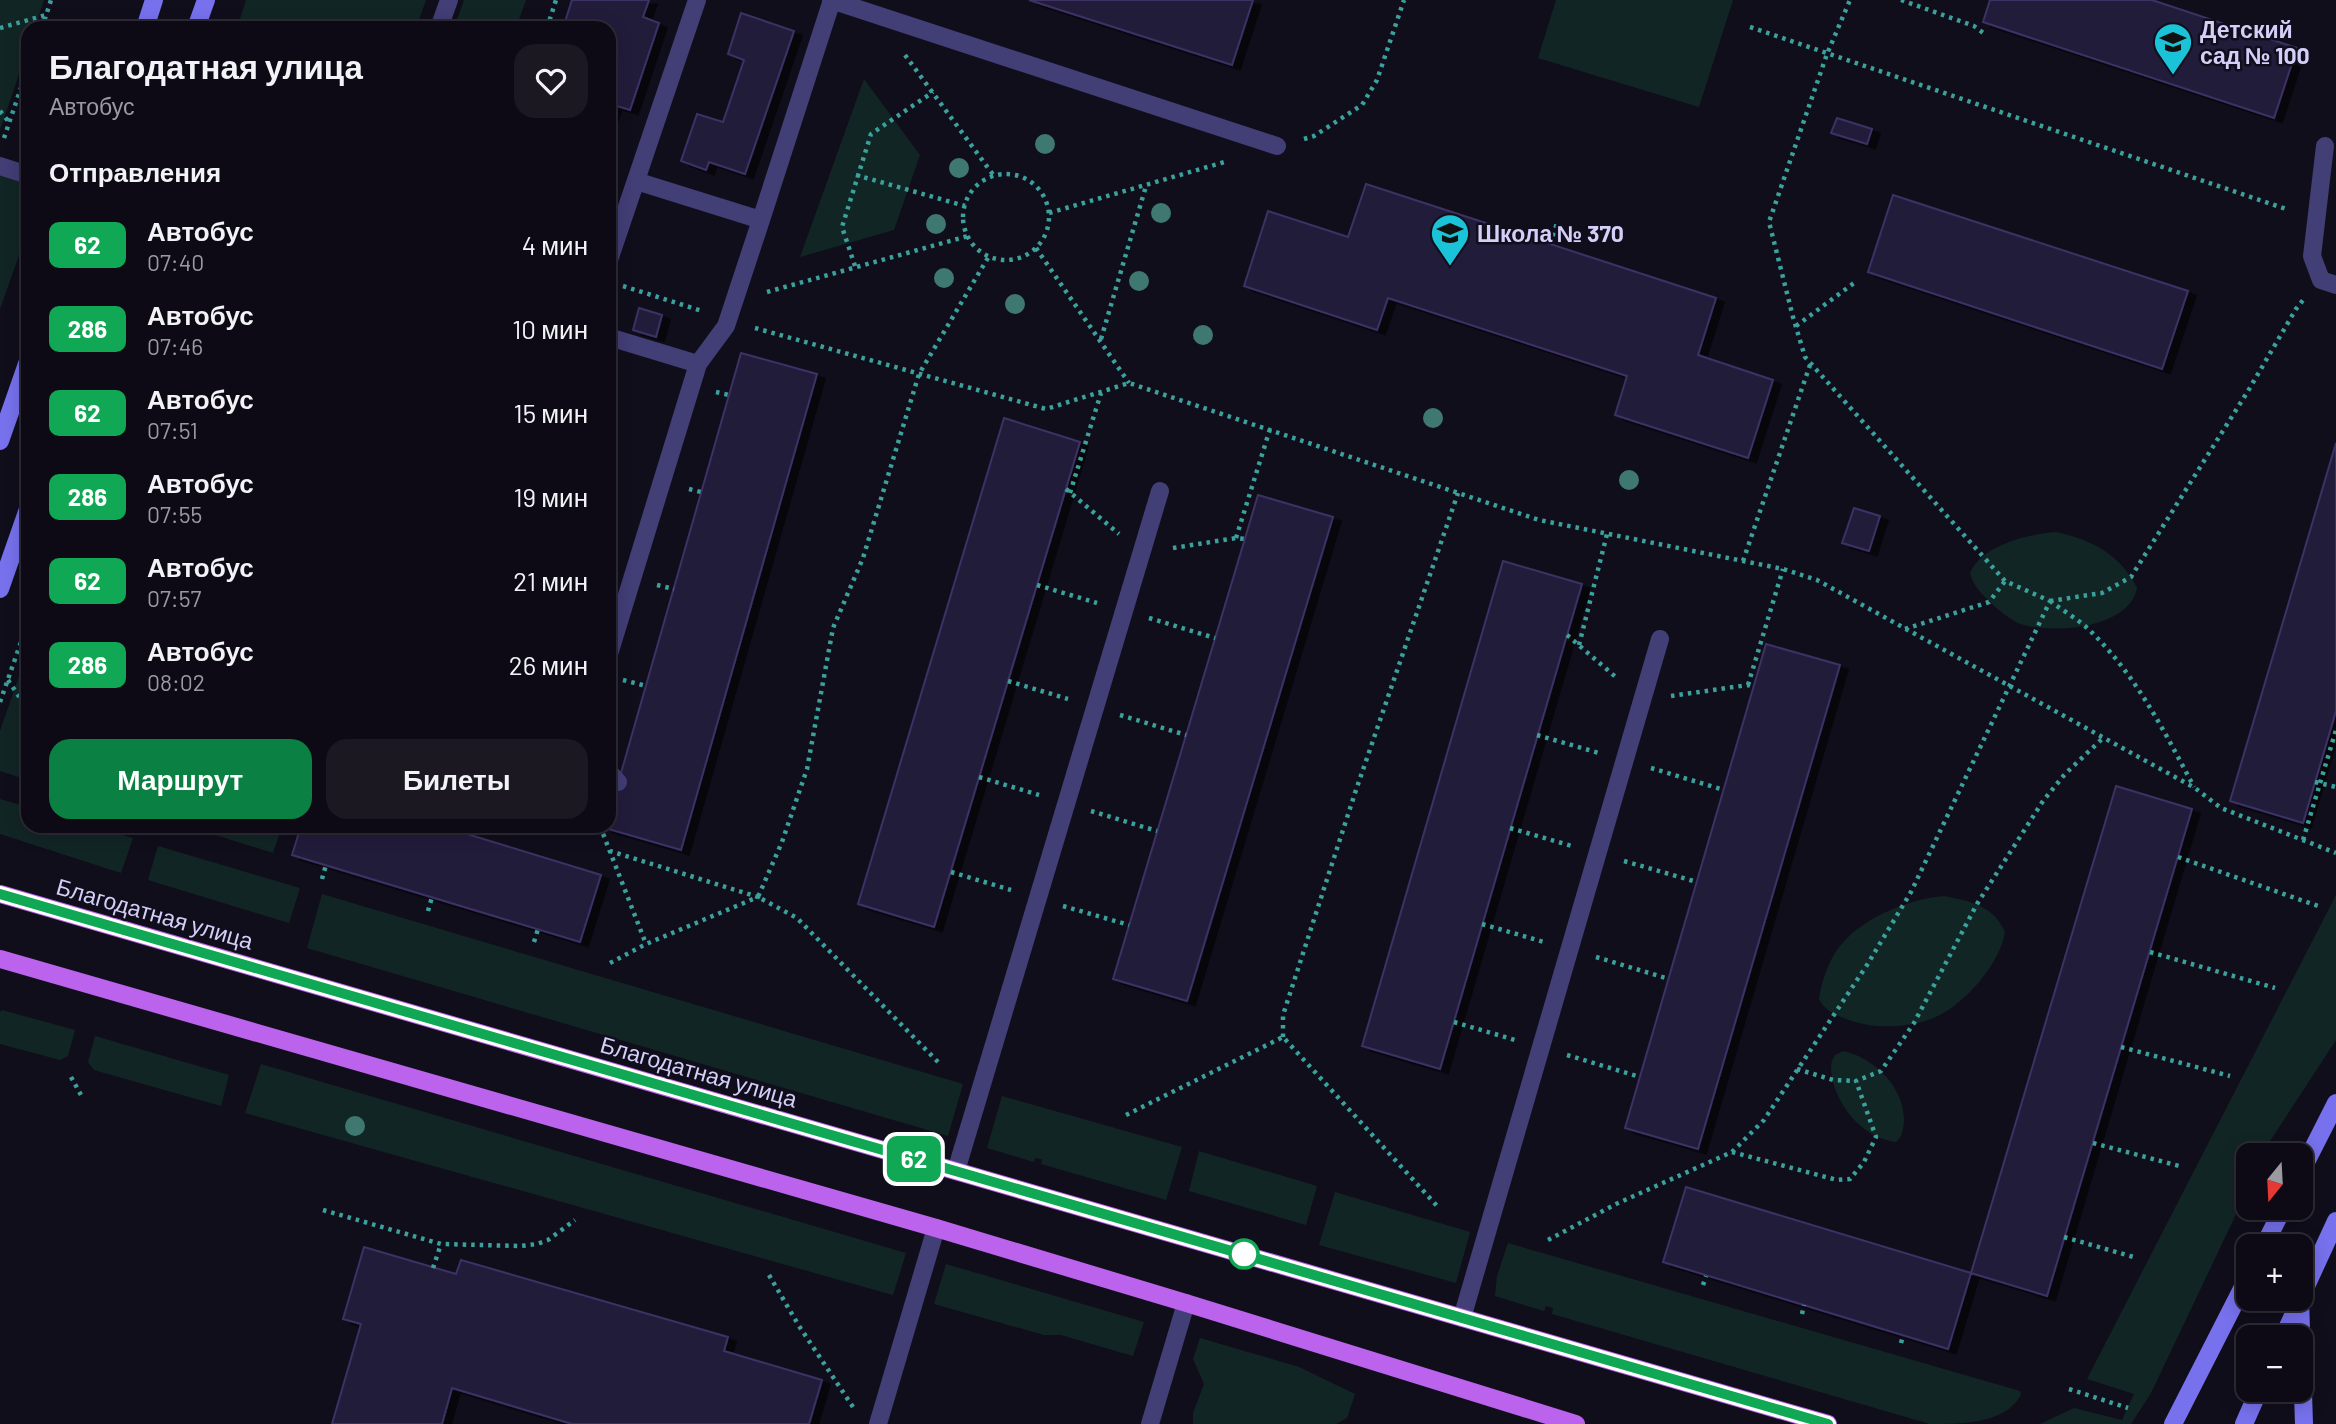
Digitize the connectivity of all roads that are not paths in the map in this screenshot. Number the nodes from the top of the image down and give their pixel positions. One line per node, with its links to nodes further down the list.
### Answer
1 (154, 0): 6 (main road)
2 (206, 0): 7 (main road)
3 (449, 0): 8 (lane)
4 (697, 0): 13 (lane)
5 (831, 0): 9 (lane); 14 (lane)
6 (147, 21)
7 (199, 21)
8 (442, 21)
9 (1277, 146)
10 (2325, 146): 16 (lane)
11 (0, 166): 12 (lane)
12 (21, 173)
13 (636, 181): 14 (lane); 15 (lane)
14 (761, 220): 18 (lane)
15 (616, 240)
16 (2336, 285)
17 (616, 339): 18 (lane)
18 (698, 364): 24 (lane)
19 (21, 381): 20 (main road)
20 (0, 441)
21 (1160, 491): 30 (lane)
22 (21, 529): 23 (main road)
23 (0, 589)
24 (616, 631)
25 (1660, 639): 37 (lane)
26 (0, 894): 30 (main road, Благодатная улица)
27 (0, 959): 32 (main road)
28 (2336, 1103): 29 (main road)
29 (2314, 1146)
30 (956, 1171): 37 (main road, Благодатная улица)
31 (2336, 1221): 33 (main road)
32 (936, 1228): 35 (main road); 39 (lane)
33 (2313, 1272)
34 (2236, 1300): 43 (main road)
35 (1186, 1303): 40 (lane); 41 (main road)
36 (2301, 1311): 45 (main road)
37 (1462, 1318): 42 (main road, Благодатная улица)
38 (2254, 1402): 44 (main road)
39 (878, 1424)
40 (1150, 1424)
41 (1576, 1424)
42 (1828, 1424)
43 (2173, 1424)
44 (2244, 1424)
45 (2304, 1424)

